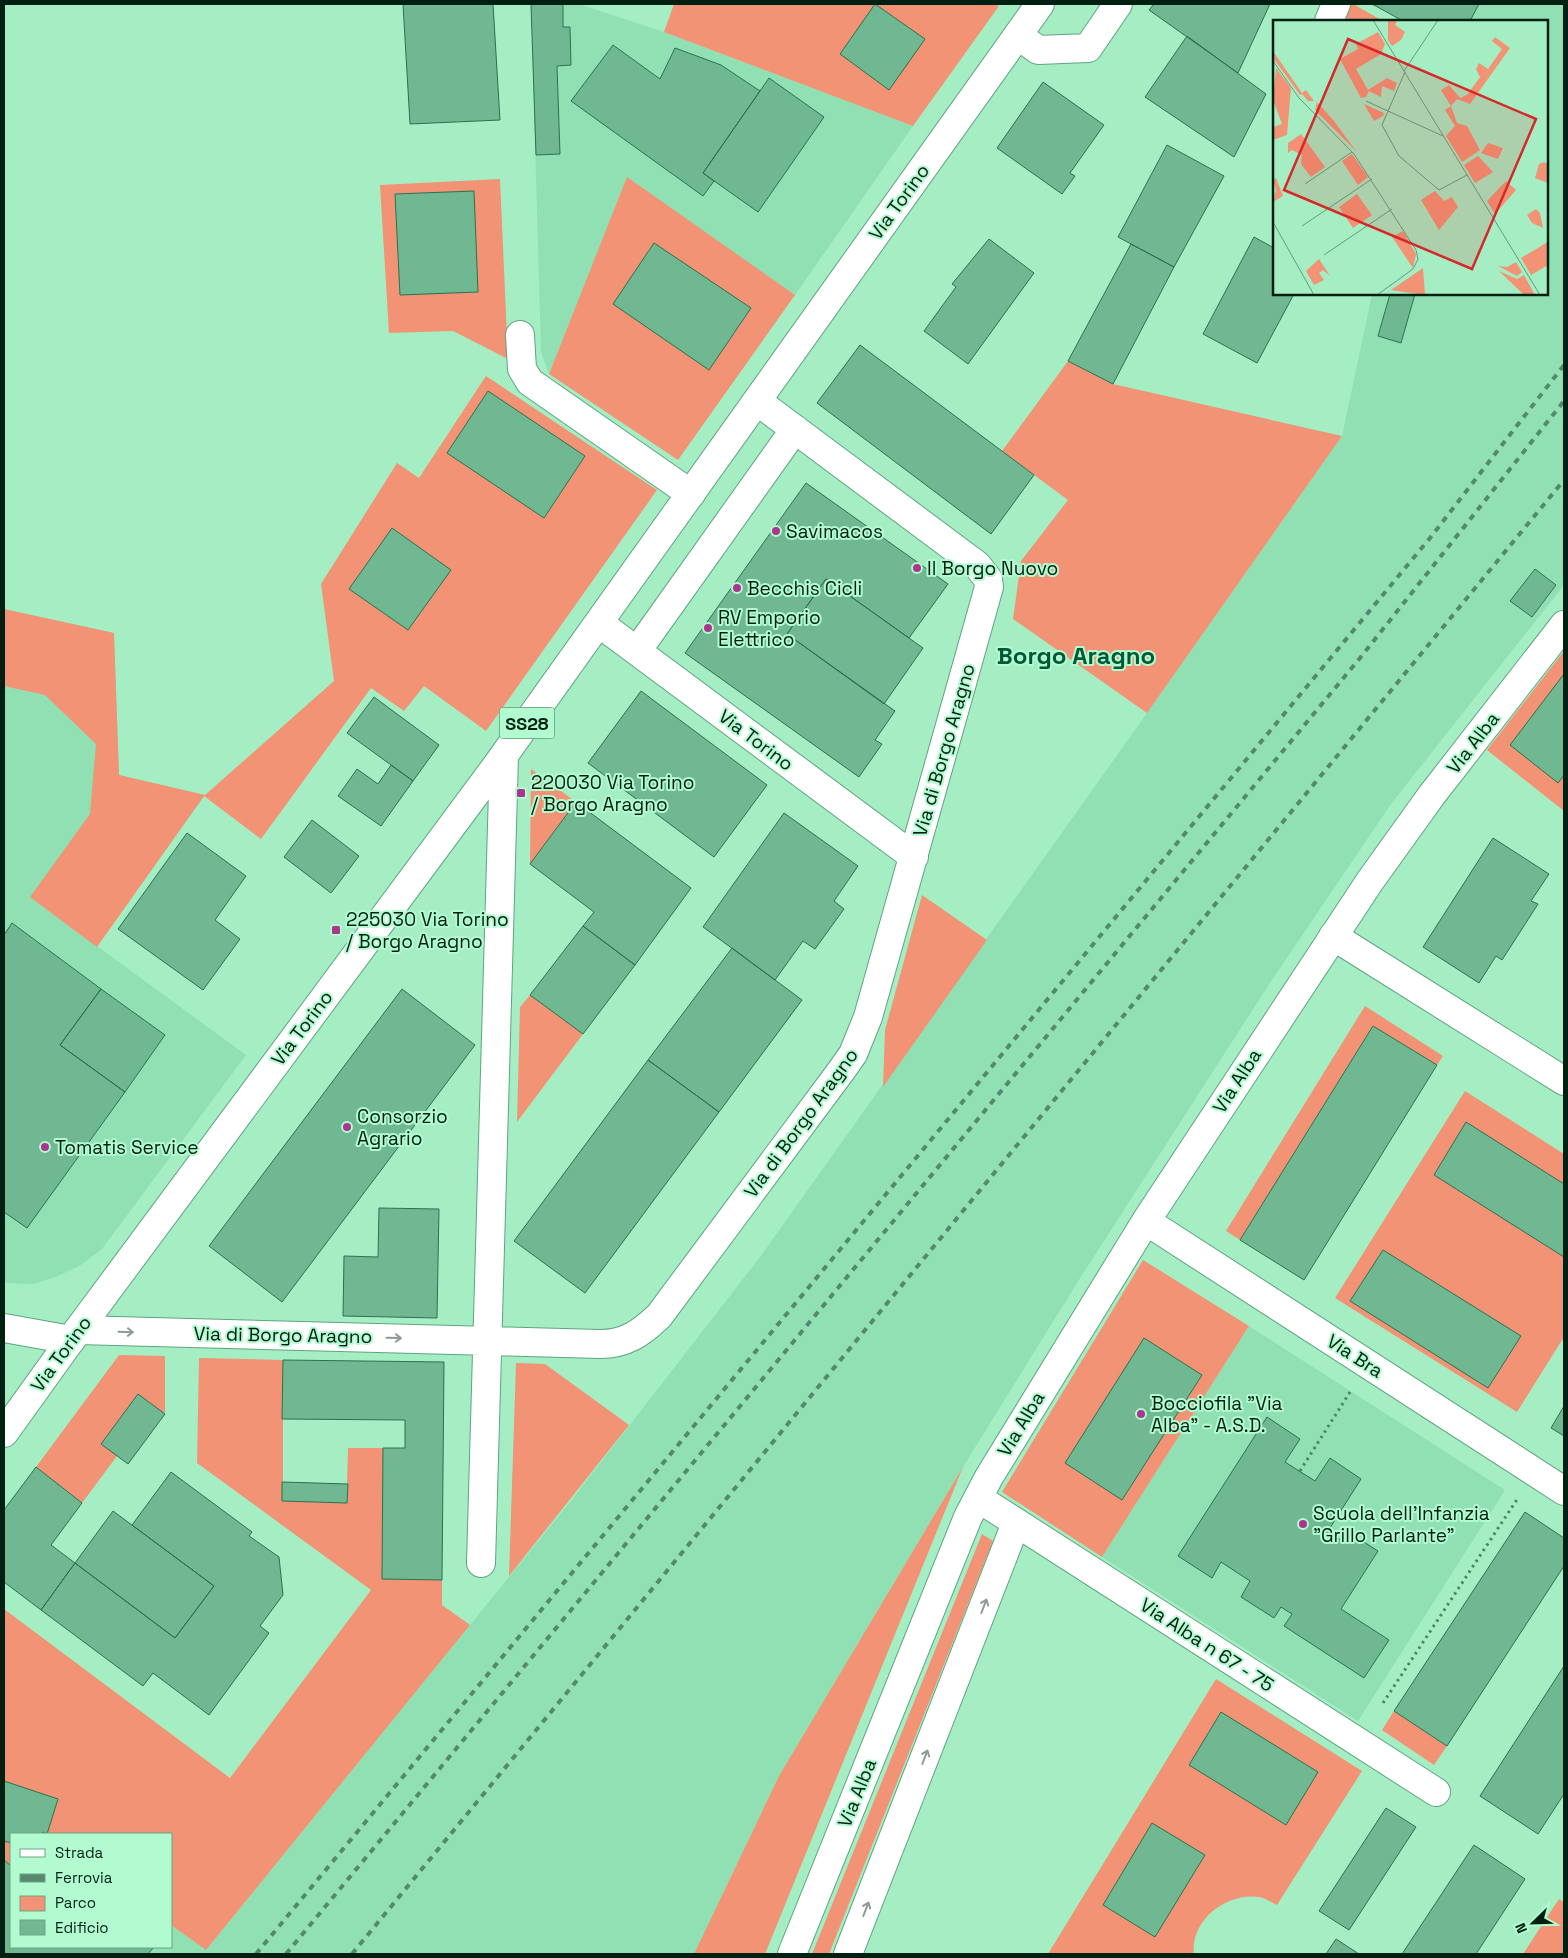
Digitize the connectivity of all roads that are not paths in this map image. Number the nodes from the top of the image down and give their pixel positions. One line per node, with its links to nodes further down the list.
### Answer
1 (1040, 4): 5 (street, Via Torino / SS28)
2 (1118, 4): 5 (street)
3 (1336, 4): 4 (street)
4 (1329, 20)
5 (1018, 35): 7 (street, Via Torino / SS28)
6 (520, 335): 9 (street)
7 (757, 400): 8 (street); 9 (street, Via Torino / SS28)
8 (796, 430): 12 (street); 14 (street, Via di Borgo Aragno)
9 (691, 494): 10 (street, Via Torino / SS28)
10 (599, 622): 12 (street, Via Torino); 13 (street, Via Torino / SS28)
11 (1564, 625): 15 (street, Via Alba)
12 (637, 652): 14 (street, Via Torino)
13 (504, 756): 19 (street, Via Torino / SS28); 20 (street)
14 (914, 857): 20 (street, Via di Borgo Aragno)
15 (1333, 936): 16 (street); 17 (street, Via Alba)
16 (1564, 1081)
17 (1146, 1221): 22 (street, Via Bra); 23 (street, Via Alba)
18 (4, 1328): 19 (street, Via di Borgo Aragno)
19 (74, 1335): 20 (street, Via di Borgo Aragno, one-way to 20); 21 (street, Via Torino / SS28)
20 (488, 1340): 25 (street)
21 (4, 1433)
22 (1564, 1492)
23 (978, 1498): 24 (street, Via Alba n 67 - 75); 27 (street, Via Alba)
24 (1016, 1523): 26 (street, Via Alba n 67 - 75); 28 (street, one-way to 24)
25 (481, 1563)
26 (1436, 1792)
27 (792, 1954)
28 (848, 1954)

